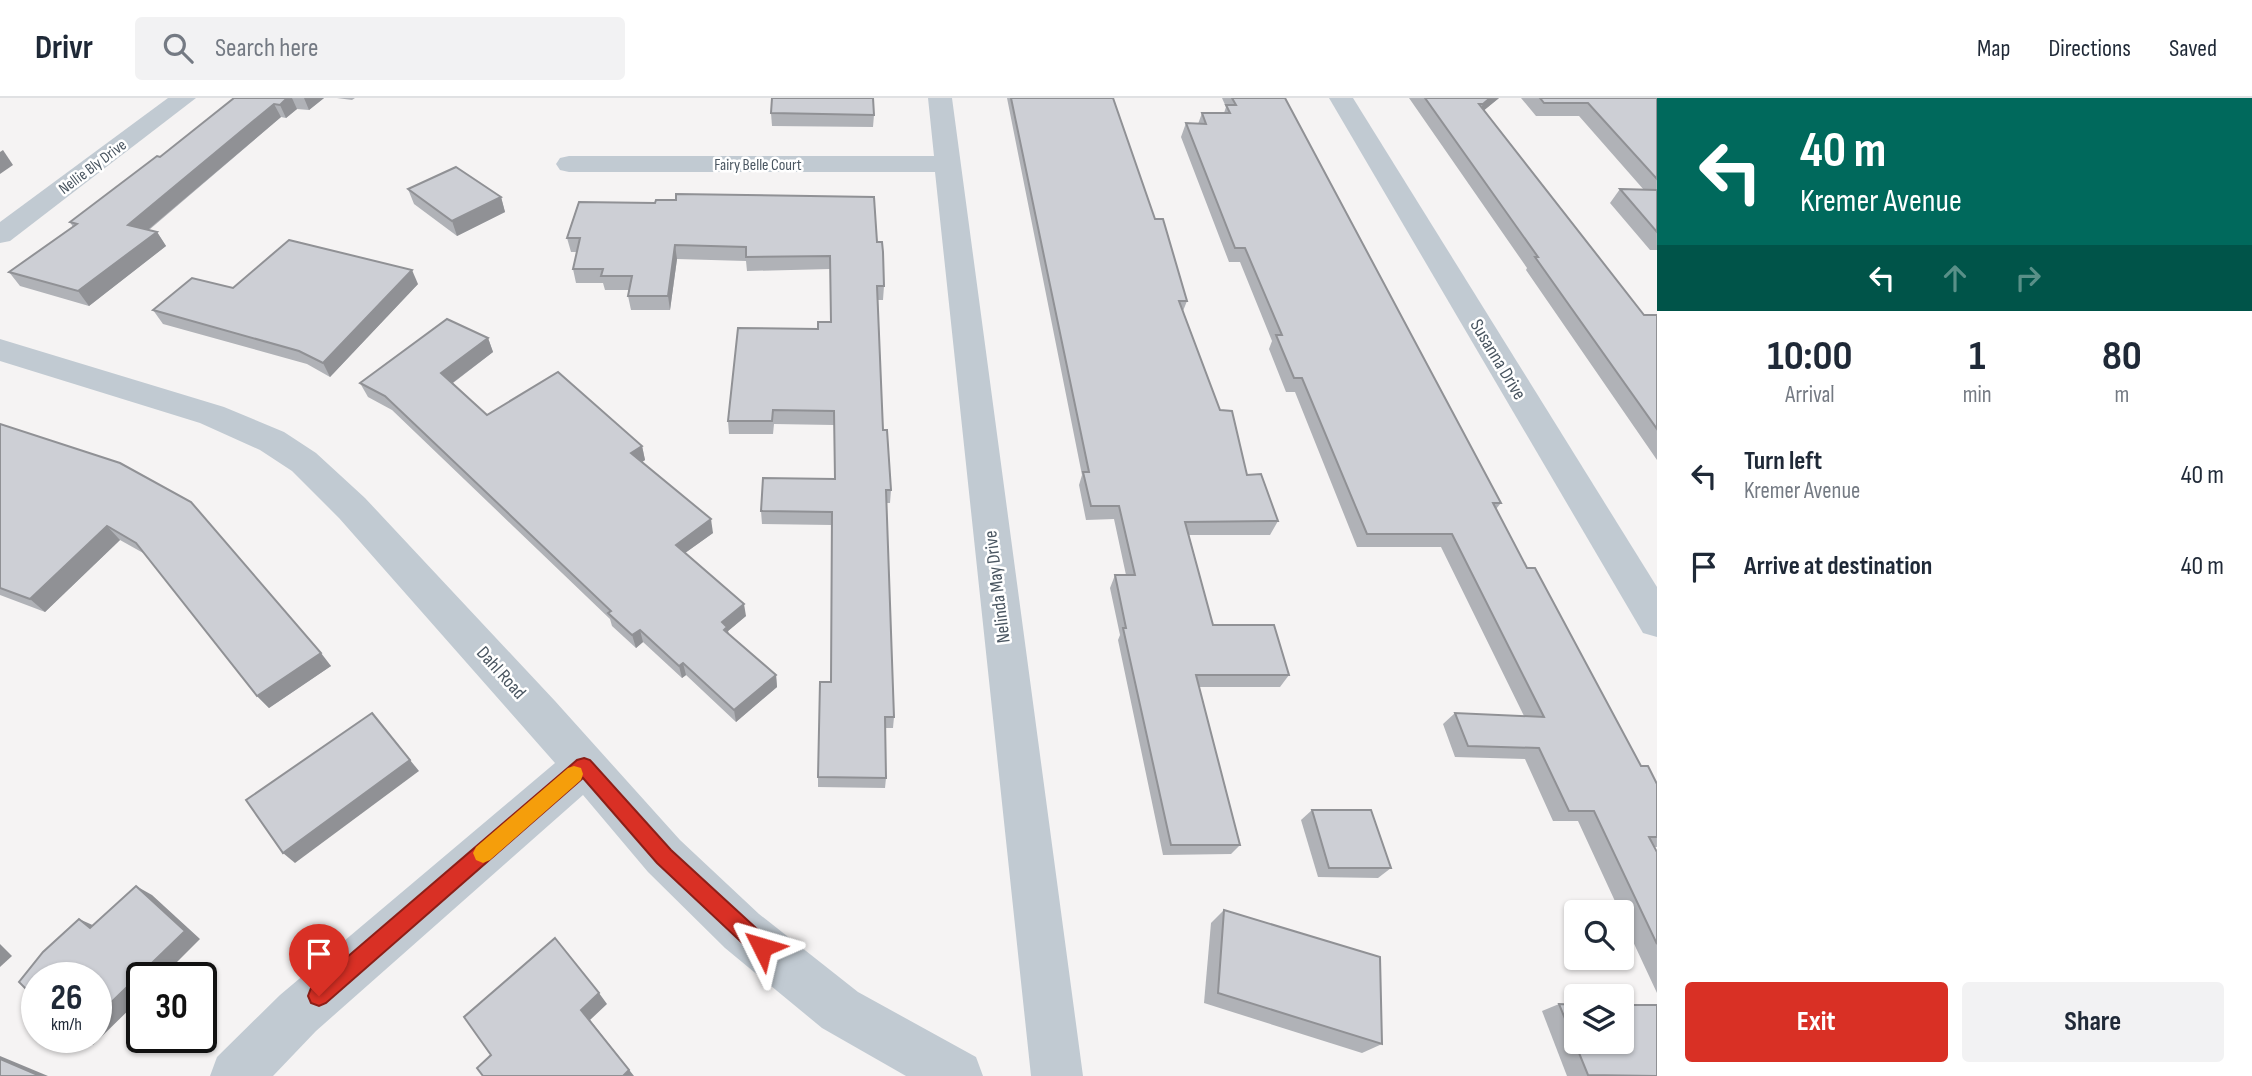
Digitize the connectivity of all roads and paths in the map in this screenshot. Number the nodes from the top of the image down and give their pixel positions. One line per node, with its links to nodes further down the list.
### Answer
1 (184, 98): 6 (street, Nellie Bly Drive)
2 (940, 98): 5 (street, Nelinda May Drive)
3 (1341, 98): 8 (street, Susanna Drive)
4 (569, 164): 5 (street, Fairy Belle Court)
5 (946, 164): 12 (street, Nelinda May Drive)
6 (0, 235)
7 (0, 350): 9 (street, Dahl Road)
8 (1657, 621)
9 (584, 766): 10 (street); 11 (street, Dahl Road)
10 (236, 1076)
11 (957, 1076)
12 (1058, 1076)

